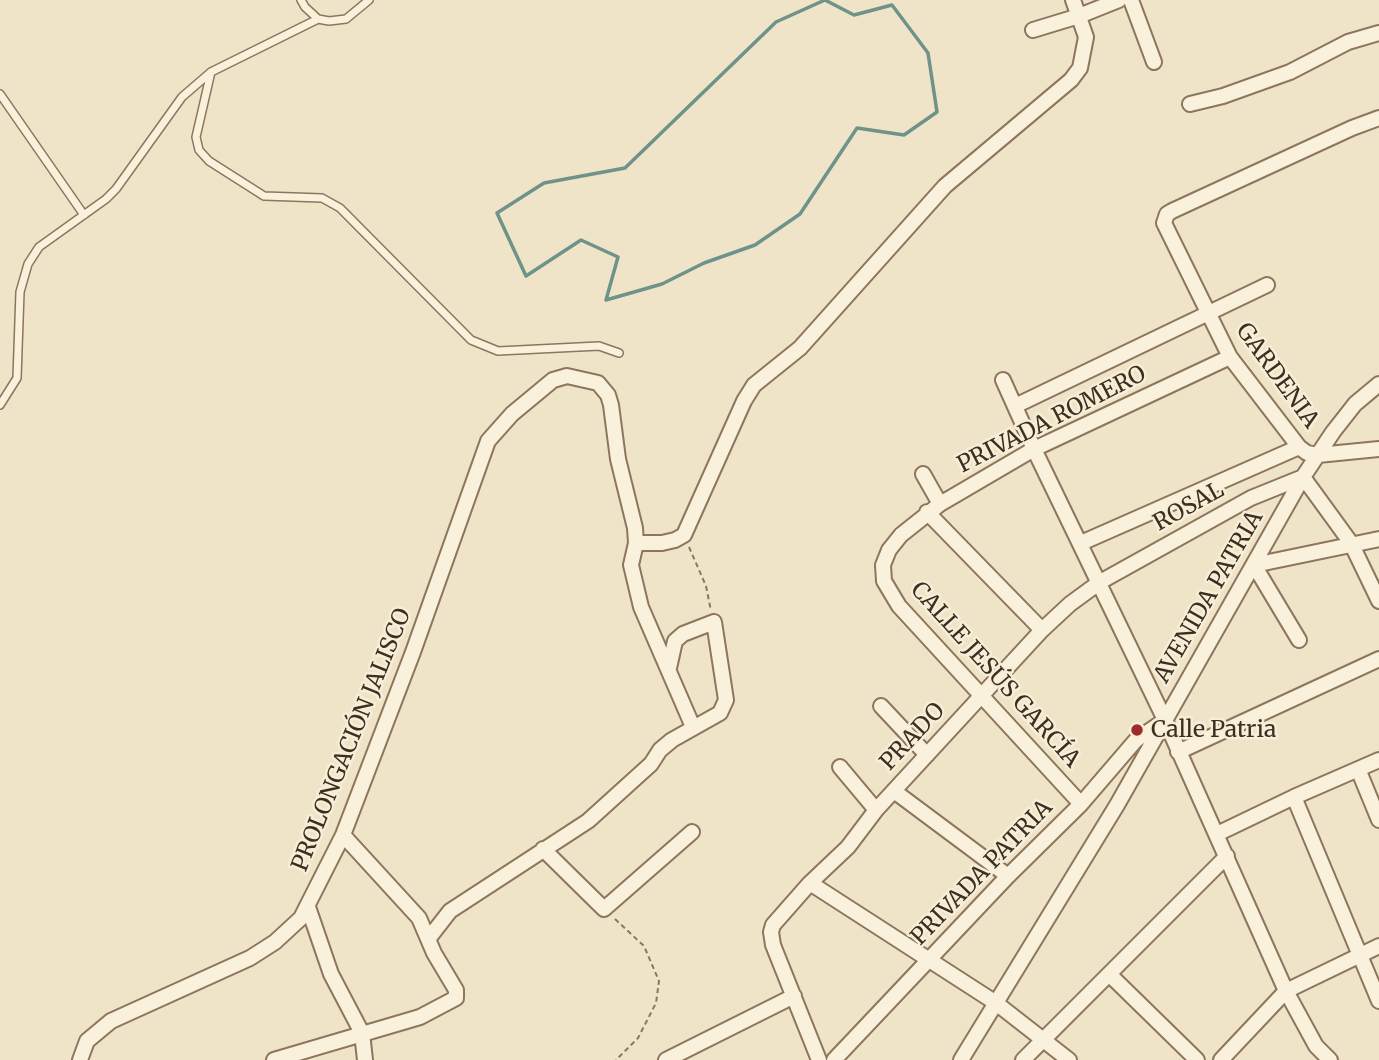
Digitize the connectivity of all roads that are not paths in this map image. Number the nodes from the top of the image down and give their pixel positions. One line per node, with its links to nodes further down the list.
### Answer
1 (301, 0): 7 (lane)
2 (369, 0): 7 (lane)
3 (1073, 0): 6 (street)
4 (1119, 0): 6 (street)
5 (1131, 0): 10 (street)
6 (1079, 16): 8 (street); 33 (street)
7 (318, 19): 11 (lane)
8 (1033, 30)
9 (1379, 33): 13 (street)
10 (1154, 62)
11 (211, 72): 15 (lane); 18 (lane)
12 (0, 94): 15 (lane)
13 (1190, 104)
14 (1379, 118): 17 (street, GARDENIA)
15 (84, 215): 22 (lane)
16 (1267, 285): 17 (street)
17 (1207, 314): 19 (street, GARDENIA); 23 (street)
18 (619, 353)
19 (1230, 357): 24 (street, GARDENIA); 25 (street, PRIVADA ROMERO)
20 (1003, 380): 23 (street)
21 (1379, 384): 27 (street, AVENIDA PATRIA)
22 (0, 405)
23 (1015, 405): 25 (street)
24 (1299, 447): 27 (street, GARDENIA); 34 (street)
25 (1034, 449): 30 (street, PRIVADA ROMERO); 34 (street)
26 (1379, 449): 27 (street)
27 (1318, 455): 29 (street, AVENIDA PATRIA)
28 (923, 474): 30 (street)
29 (1303, 477): 35 (street); 36 (street, AVENIDA PATRIA); 37 (street, ROSAL)
30 (933, 508): 31 (street, PRIVADA ROMERO); 39 (street)
31 (901, 535): 43 (street, CALLE JESÚS GARCÍA)
32 (1379, 538): 35 (street)
33 (636, 542): 42 (street); 59 (street, PROLONGACIÓN JALISCO)
34 (1081, 543): 37 (street)
35 (1351, 543): 36 (street); 38 (street)
36 (1254, 565): 40 (street); 45 (street, AVENIDA PATRIA)
37 (1100, 582): 39 (street, PRADO); 45 (street)
38 (1379, 601)
39 (1042, 630): 43 (street, PRADO)
40 (1299, 640)
41 (1379, 659): 47 (street)
42 (669, 668): 46 (street); 46 (street)
43 (982, 696): 48 (street, PRADO); 54 (street, CALLE JESÚS GARCÍA)
44 (881, 706): 48 (street)
45 (1165, 720): 47 (street); 54 (street, PRIVADA PATRIA); 75 (street, AVENIDA PATRIA)
46 (692, 727): 60 (street)
47 (1178, 752): 58 (street)
48 (927, 755): 52 (street, PRADO)
49 (1379, 760): 51 (street)
50 (840, 768): 55 (street)
51 (1358, 769): 53 (street); 56 (street)
52 (894, 791): 55 (street, PRADO); 62 (street)
53 (1294, 797): 58 (street); 69 (street)
54 (1081, 804): 62 (street, PRIVADA PATRIA)
55 (876, 810): 63 (street, PRADO)
56 (1379, 820)
57 (692, 832): 60 (street)
58 (1217, 834): 61 (street)
59 (344, 835): 64 (street, PROLONGACIÓN JALISCO); 66 (street)
60 (543, 849): 65 (street)
61 (1227, 856): 71 (street); 72 (street)
62 (1009, 876): 70 (street, PRIVADA PATRIA)
63 (810, 883): 70 (street); 73 (street, PRADO)
64 (308, 907): 76 (street); 78 (street, PROLONGACIÓN JALISCO)
65 (450, 911): 66 (street); 67 (street)
66 (419, 918): 67 (street)
67 (429, 938): 76 (street)
68 (1379, 946): 69 (street)
69 (1359, 956): 72 (street); 74 (street)
70 (930, 959): 75 (street); 83 (street, PRIVADA PATRIA)
71 (1108, 974): 77 (street); 87 (street)
72 (1286, 991): 88 (street); 89 (street)
73 (794, 996): 81 (street); 82 (street)
74 (1379, 1001)
75 (996, 1003): 77 (street); 84 (street, AVENIDA PATRIA)
76 (362, 1033): 79 (street); 80 (street)
77 (1042, 1041): 85 (street); 86 (street)
78 (80, 1060)
79 (274, 1060)
80 (365, 1060)
81 (666, 1060)
82 (819, 1060)
83 (834, 1060)
84 (961, 1060)
85 (1023, 1060)
86 (1069, 1060)
87 (1197, 1060)
88 (1221, 1060)
89 (1330, 1060)

